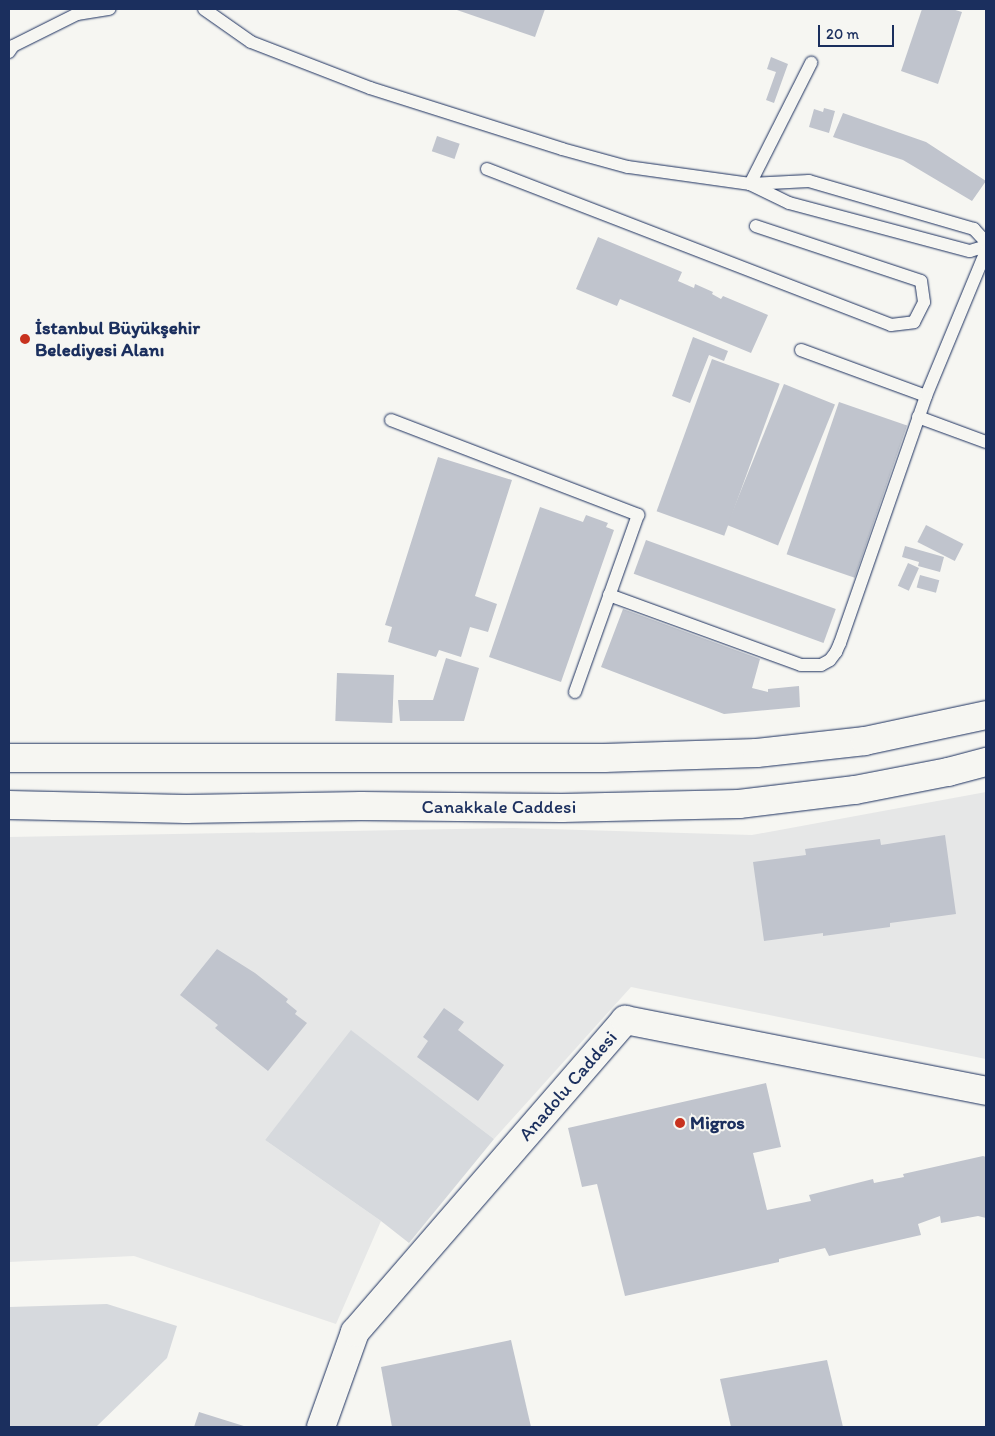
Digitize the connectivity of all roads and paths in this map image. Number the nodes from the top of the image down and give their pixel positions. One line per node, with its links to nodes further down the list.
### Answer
1 (110, 9): 3 (lane)
2 (204, 9): 6 (lane)
3 (9, 52)
4 (811, 63): 6 (lane)
5 (486, 169): 7 (lane)
6 (750, 184): 8 (lane); 8 (lane)
7 (756, 226)
8 (986, 244)
9 (986, 251): 11 (lane)
10 (801, 350): 11 (lane)
11 (926, 396): 12 (lane)
12 (918, 417): 14 (lane); 15 (lane)
13 (391, 420): 15 (lane)
14 (986, 442)
15 (609, 595): 16 (lane)
16 (575, 692)
17 (986, 715): 18 (main road)
18 (9, 758)
19 (986, 762): 20 (main road, Canakkale Caddesi)
20 (9, 805)
21 (986, 1092): 22 (main road, Anadolu Caddesi)
22 (321, 1427)

